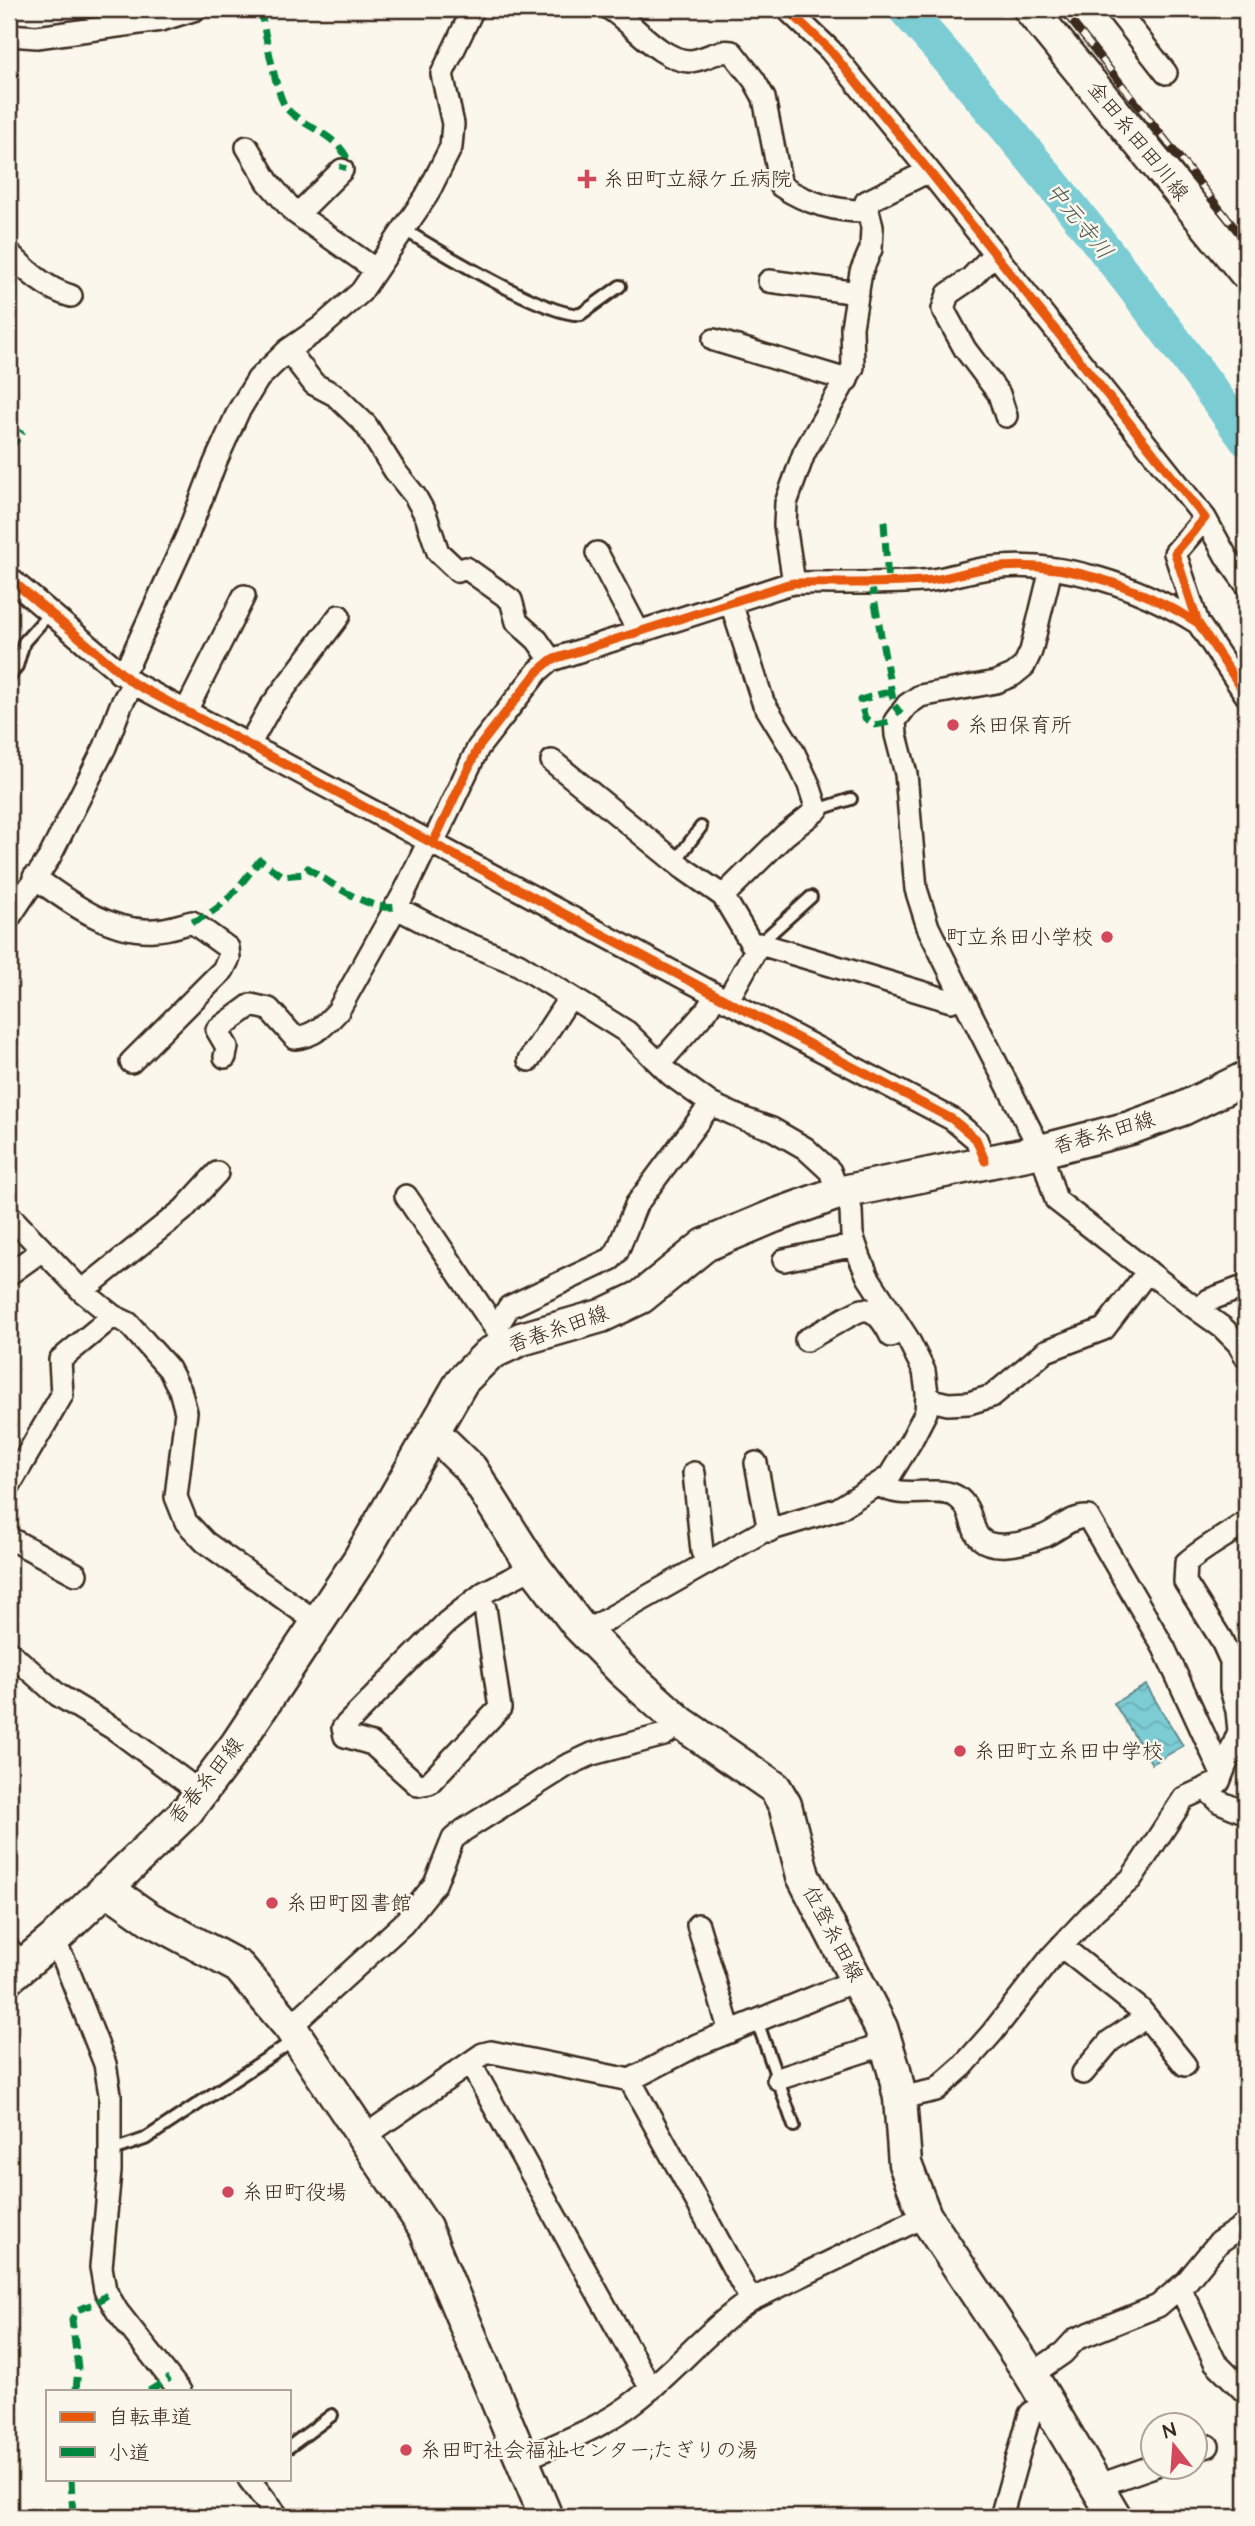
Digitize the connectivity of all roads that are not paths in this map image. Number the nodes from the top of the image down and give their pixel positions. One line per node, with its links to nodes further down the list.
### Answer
1 (196, 9): 7 (street)
2 (474, 9): 15 (street)
3 (610, 9): 13 (street)
4 (786, 9): 12 (street)
5 (1030, 9): 19 (main road, 金田糸田田川線)
6 (1116, 9): 9 (street)
7 (157, 14): 8 (street)
8 (10, 42)
9 (1166, 73)
10 (247, 147): 14 (street)
11 (342, 170): 14 (street)
12 (929, 171): 13 (street); 17 (street)
13 (868, 211): 22 (street)
14 (298, 214): 18 (street)
15 (403, 229): 18 (street); 21 (lane)
16 (9, 253): 23 (street)
17 (995, 253): 27 (street); 28 (street)
18 (376, 270): 25 (street)
19 (1246, 273)
20 (769, 281): 22 (street)
21 (620, 286)
22 (858, 293): 26 (street)
23 (71, 296)
24 (714, 340): 26 (street)
25 (288, 350): 40 (street); 42 (street)
26 (847, 380): 32 (street)
27 (1006, 416)
28 (1205, 518): 33 (street); 38 (street)
29 (597, 553): 39 (street)
30 (1051, 569): 32 (street); 38 (street); 58 (street)
31 (9, 578): 36 (street)
32 (794, 583): 35 (street)
33 (1246, 584)
34 (244, 596): 44 (street)
35 (731, 603): 39 (street); 48 (street)
36 (50, 613): 41 (lane); 42 (street)
37 (339, 616): 45 (street)
38 (1198, 622): 43 (street)
39 (639, 633): 40 (street)
40 (551, 660): 50 (street)
41 (9, 678)
42 (126, 678): 44 (street); 52 (street)
43 (1246, 695)
44 (186, 711): 45 (street)
45 (249, 745): 50 (street)
46 (552, 761): 51 (street)
47 (851, 799): 48 (lane)
48 (817, 810): 53 (street)
49 (701, 827): 51 (lane)
50 (431, 842): 55 (street); 60 (street)
51 (675, 862): 53 (street)
52 (34, 877): 56 (street); 63 (street)
53 (723, 896): 57 (street)
54 (811, 897): 57 (lane)
55 (395, 907): 59 (street); 61 (street)
56 (9, 918)
57 (759, 944): 58 (street); 60 (street)
58 (962, 996): 67 (street)
59 (570, 997): 62 (street); 64 (street)
60 (722, 998): 64 (street); 68 (street)
61 (225, 1057)
62 (529, 1060)
63 (131, 1062)
64 (660, 1063): 66 (street)
65 (1246, 1078): 67 (main road, 香春糸田線)
66 (711, 1104): 70 (street); 83 (street)
67 (1041, 1150): 68 (main road, 香春糸田線); 76 (street)
68 (985, 1161): 70 (main road, 香春糸田線)
69 (217, 1173): 79 (street)
70 (842, 1193): 73 (street); 83 (main road, 香春糸田線)
71 (406, 1196): 83 (street)
72 (9, 1215): 74 (street)
73 (855, 1245): 75 (street); 82 (street)
74 (41, 1251): 77 (street); 79 (street)
75 (784, 1261)
76 (1148, 1272): 80 (street); 86 (street)
77 (9, 1274)
78 (1246, 1286): 80 (street)
79 (82, 1291): 81 (street)
80 (1198, 1310): 85 (street)
81 (113, 1316): 91 (street); 99 (street)
82 (902, 1330): 84 (street); 86 (street)
83 (501, 1337): 87 (main road, 香春糸田線)
84 (806, 1340)
85 (1246, 1357)
86 (927, 1399): 90 (street)
87 (434, 1433): 96 (main road, 位登糸田線); 99 (main road, 香春糸田線)
88 (756, 1462): 93 (street)
89 (694, 1473): 95 (street)
90 (878, 1484): 93 (street); 104 (street)
91 (9, 1486)
92 (1246, 1522): 103 (street)
93 (769, 1531): 95 (street)
94 (9, 1538): 97 (street)
95 (708, 1563): 100 (street)
96 (534, 1567): 98 (street); 100 (main road, 位登糸田線)
97 (76, 1574)
98 (476, 1599): 98 (street)
99 (318, 1623): 106 (main road, 香春糸田線)
100 (583, 1630): 102 (main road, 位登糸田線)
101 (9, 1652): 106 (street)
102 (681, 1723): 113 (main road, 位登糸田線); 117 (street)
103 (1242, 1726): 104 (street)
104 (1222, 1774): 105 (street)
105 (1205, 1788): 107 (street); 111 (street)
106 (201, 1793): 108 (main road, 香春糸田線)
107 (1246, 1813)
108 (106, 1888): 110 (main road, 香春糸田線); 117 (main road)
109 (698, 1925): 116 (street)
110 (53, 1940): 112 (main road, 香春糸田線); 127 (street)
111 (1061, 1946): 114 (street); 124 (street)
112 (13, 1964)
113 (857, 1980): 115 (street); 118 (main road, 位登糸田線)
114 (1146, 2017): 120 (street); 121 (street)
115 (757, 2021): 116 (street); 122 (lane)
116 (730, 2032): 123 (street)
117 (293, 2033): 126 (main road); 127 (lane)
118 (886, 2044): 122 (street); 124 (main road, 位登糸田線)
119 (470, 2063): 123 (street); 126 (street); 133 (street)
120 (1185, 2065)
121 (1083, 2073)
122 (778, 2079): 125 (lane)
123 (630, 2080): 131 (street)
124 (900, 2098): 128 (main road, 位登糸田線)
125 (794, 2126)
126 (362, 2138): 138 (main road)
127 (110, 2151): 134 (street)
128 (925, 2216): 131 (street); 132 (main road, 位登糸田線)
129 (1246, 2224): 130 (street)
130 (1179, 2289): 132 (street); 135 (street)
131 (751, 2300): 133 (street)
132 (1039, 2388): 141 (main road, 位登糸田線); 144 (street)
133 (651, 2389): 138 (street)
134 (179, 2390)
135 (1246, 2393)
136 (332, 2415): 137 (lane)
137 (290, 2446)
138 (522, 2459): 143 (main road)
139 (1140, 2471): 141 (street)
140 (250, 2480): 142 (street)
141 (1097, 2486): 145 (main road, 位登糸田線)
142 (278, 2517)
143 (547, 2517)
144 (1001, 2517)
145 (1115, 2517)

